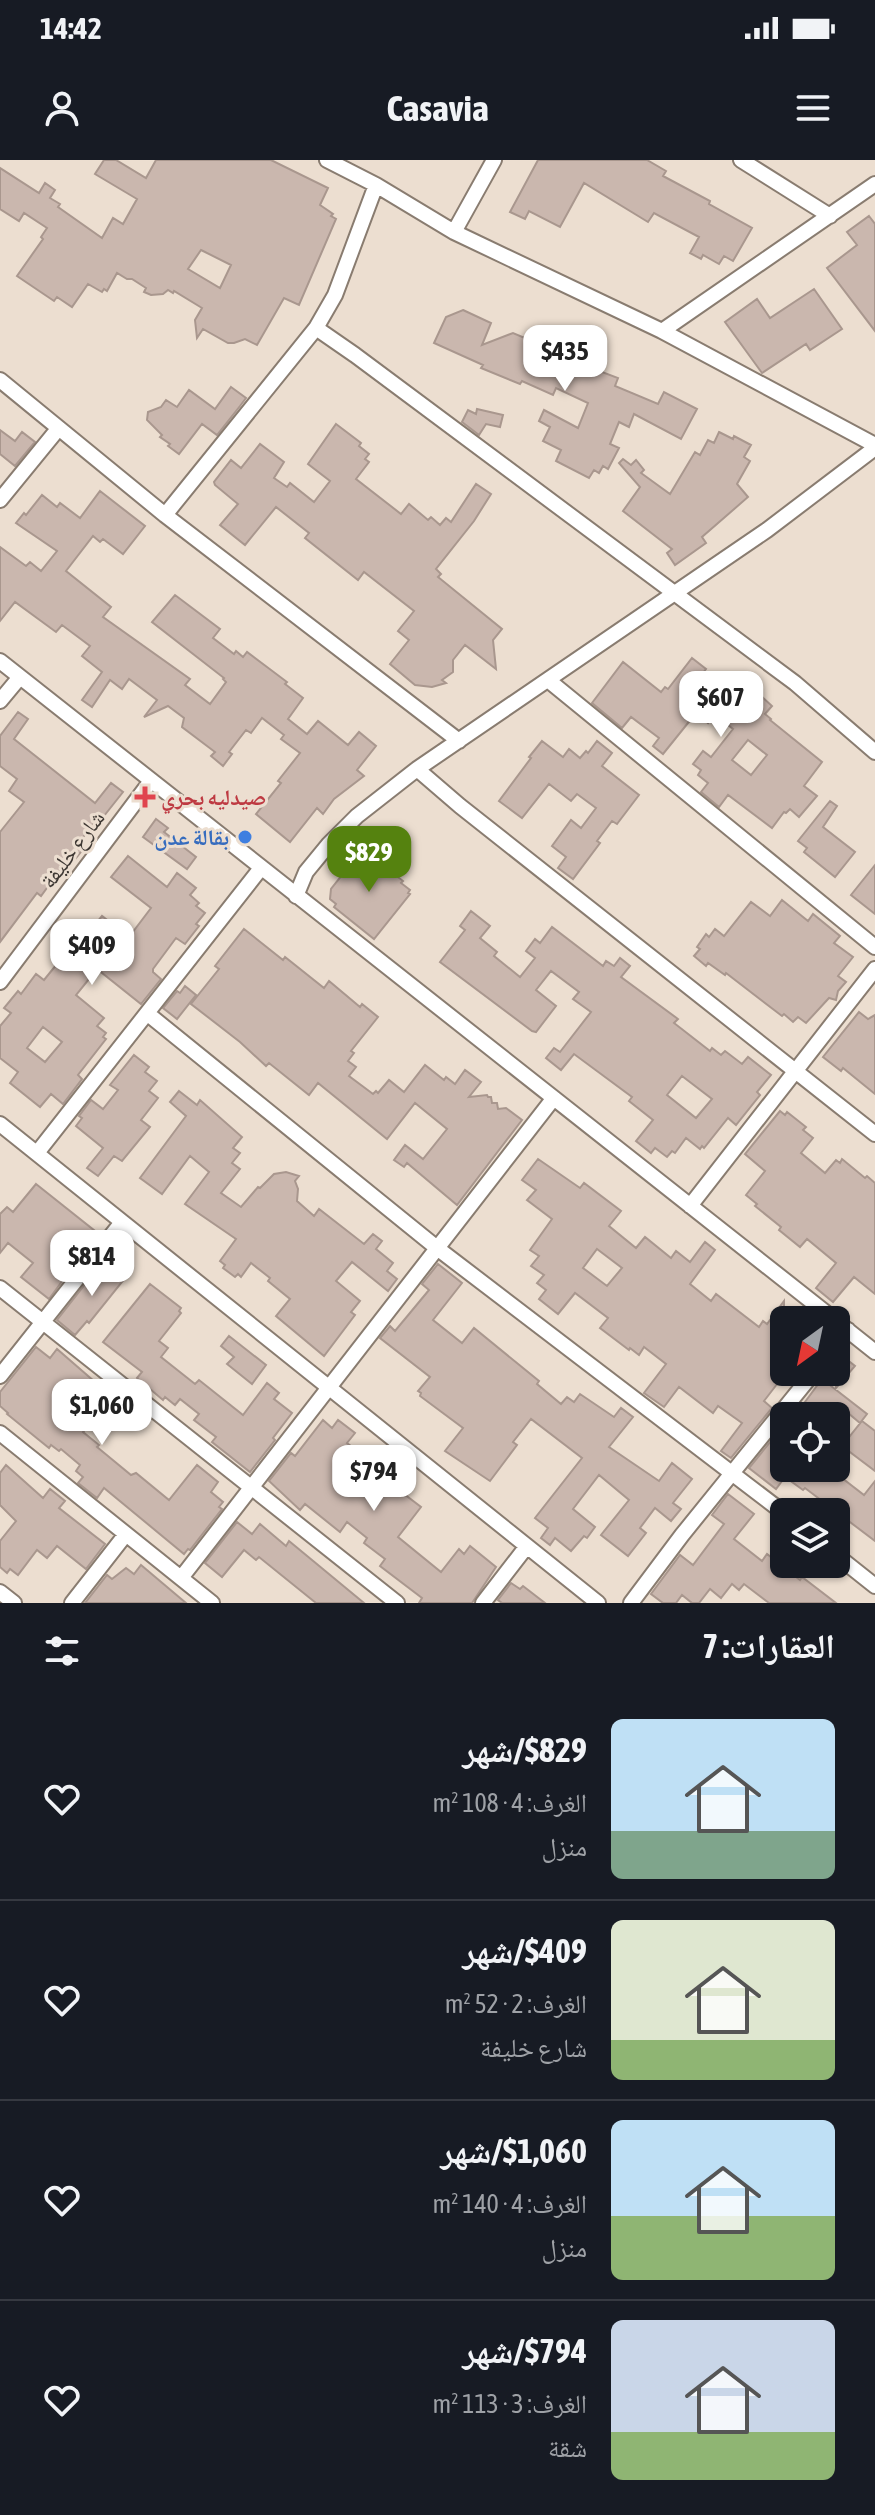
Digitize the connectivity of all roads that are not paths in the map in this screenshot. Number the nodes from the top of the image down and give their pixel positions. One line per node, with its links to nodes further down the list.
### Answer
1 (327, 160): 5 (street)
2 (494, 160): 7 (street)
3 (741, 160): 6 (street)
4 (875, 184): 6 (street)
5 (376, 185): 7 (street); 8 (street)
6 (830, 216): 9 (street)
7 (454, 232): 9 (street)
8 (316, 328): 14 (street); 15 (street)
9 (662, 331): 12 (street)
10 (0, 380): 11 (street)
11 (58, 429): 13 (street); 14 (street)
12 (875, 447): 15 (street)
13 (0, 500)
14 (165, 515): 20 (street)
15 (673, 594): 18 (street); 21 (street)
16 (0, 661): 17 (street)
17 (20, 677): 19 (street); 23 (street)
18 (548, 680): 20 (street); 26 (street)
19 (0, 701)
20 (459, 741): 22 (street)
21 (875, 752)
22 (417, 769): 25 (street); 30 (street)
23 (151, 781): 24 (street); 28 (street, شارع خليفة)
24 (261, 868): 25 (street); 29 (street)
25 (296, 896): 31 (street)
26 (875, 947)
27 (875, 969): 30 (street)
28 (0, 982)
29 (148, 1014): 34 (street); 37 (street)
30 (796, 1070): 33 (street); 35 (street)
31 (553, 1099): 35 (street); 37 (street)
32 (0, 1124): 34 (street)
33 (875, 1134)
34 (37, 1153): 36 (street)
35 (690, 1206): 39 (street)
36 (122, 1222): 40 (street); 45 (street)
37 (437, 1248): 45 (street); 47 (street)
38 (0, 1288): 40 (street)
39 (817, 1306)
40 (42, 1322): 43 (street); 48 (street)
41 (850, 1332): 42 (street)
42 (875, 1352)
43 (0, 1376)
44 (803, 1386): 47 (street)
45 (328, 1387): 48 (street); 51 (street)
46 (0, 1433): 50 (street)
47 (733, 1472): 49 (street); 62 (street)
48 (250, 1488): 53 (street); 59 (street)
49 (770, 1502)
50 (126, 1534): 53 (street); 57 (street)
51 (527, 1546): 60 (street); 61 (street)
52 (850, 1566): 54 (street)
53 (181, 1578): 58 (street)
54 (875, 1586)
55 (0, 1592): 56 (street)
56 (14, 1603)
57 (72, 1603)
58 (212, 1603)
59 (397, 1603)
60 (483, 1603)
61 (598, 1603)
62 (631, 1603)

